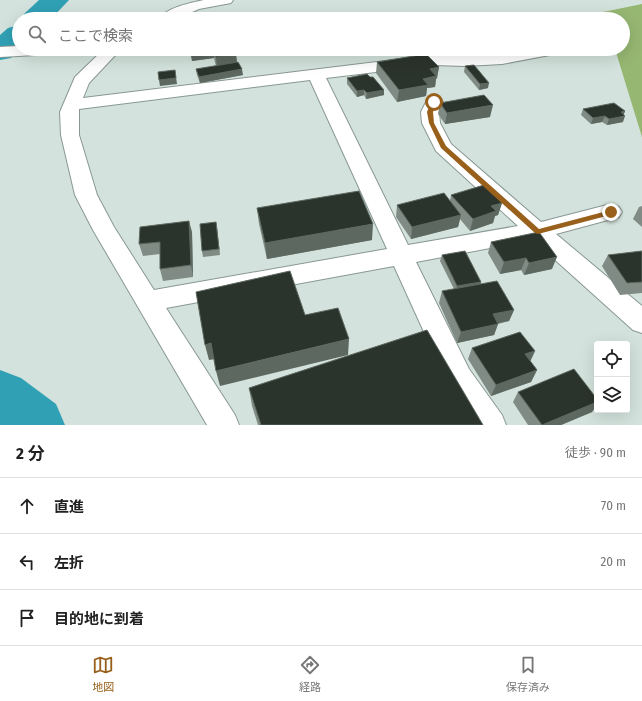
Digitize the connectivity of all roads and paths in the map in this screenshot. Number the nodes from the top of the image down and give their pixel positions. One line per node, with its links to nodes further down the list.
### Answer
1 (226, 0): 2 (street)
2 (176, 12)
3 (12, 40): 4 (street)
4 (0, 41)
5 (12, 51): 6 (street)
6 (0, 52)
7 (106, 56): 11 (street)
8 (521, 56): 9 (street)
9 (316, 75): 11 (street); 14 (street)
10 (434, 102): 13 (street)
11 (71, 105): 15 (street)
12 (611, 212): 13 (street)
13 (538, 231): 14 (street); 16 (street)
14 (401, 256): 15 (street); 18 (street)
15 (148, 301): 17 (street)
16 (642, 322)
17 (224, 425)
18 (491, 425)

